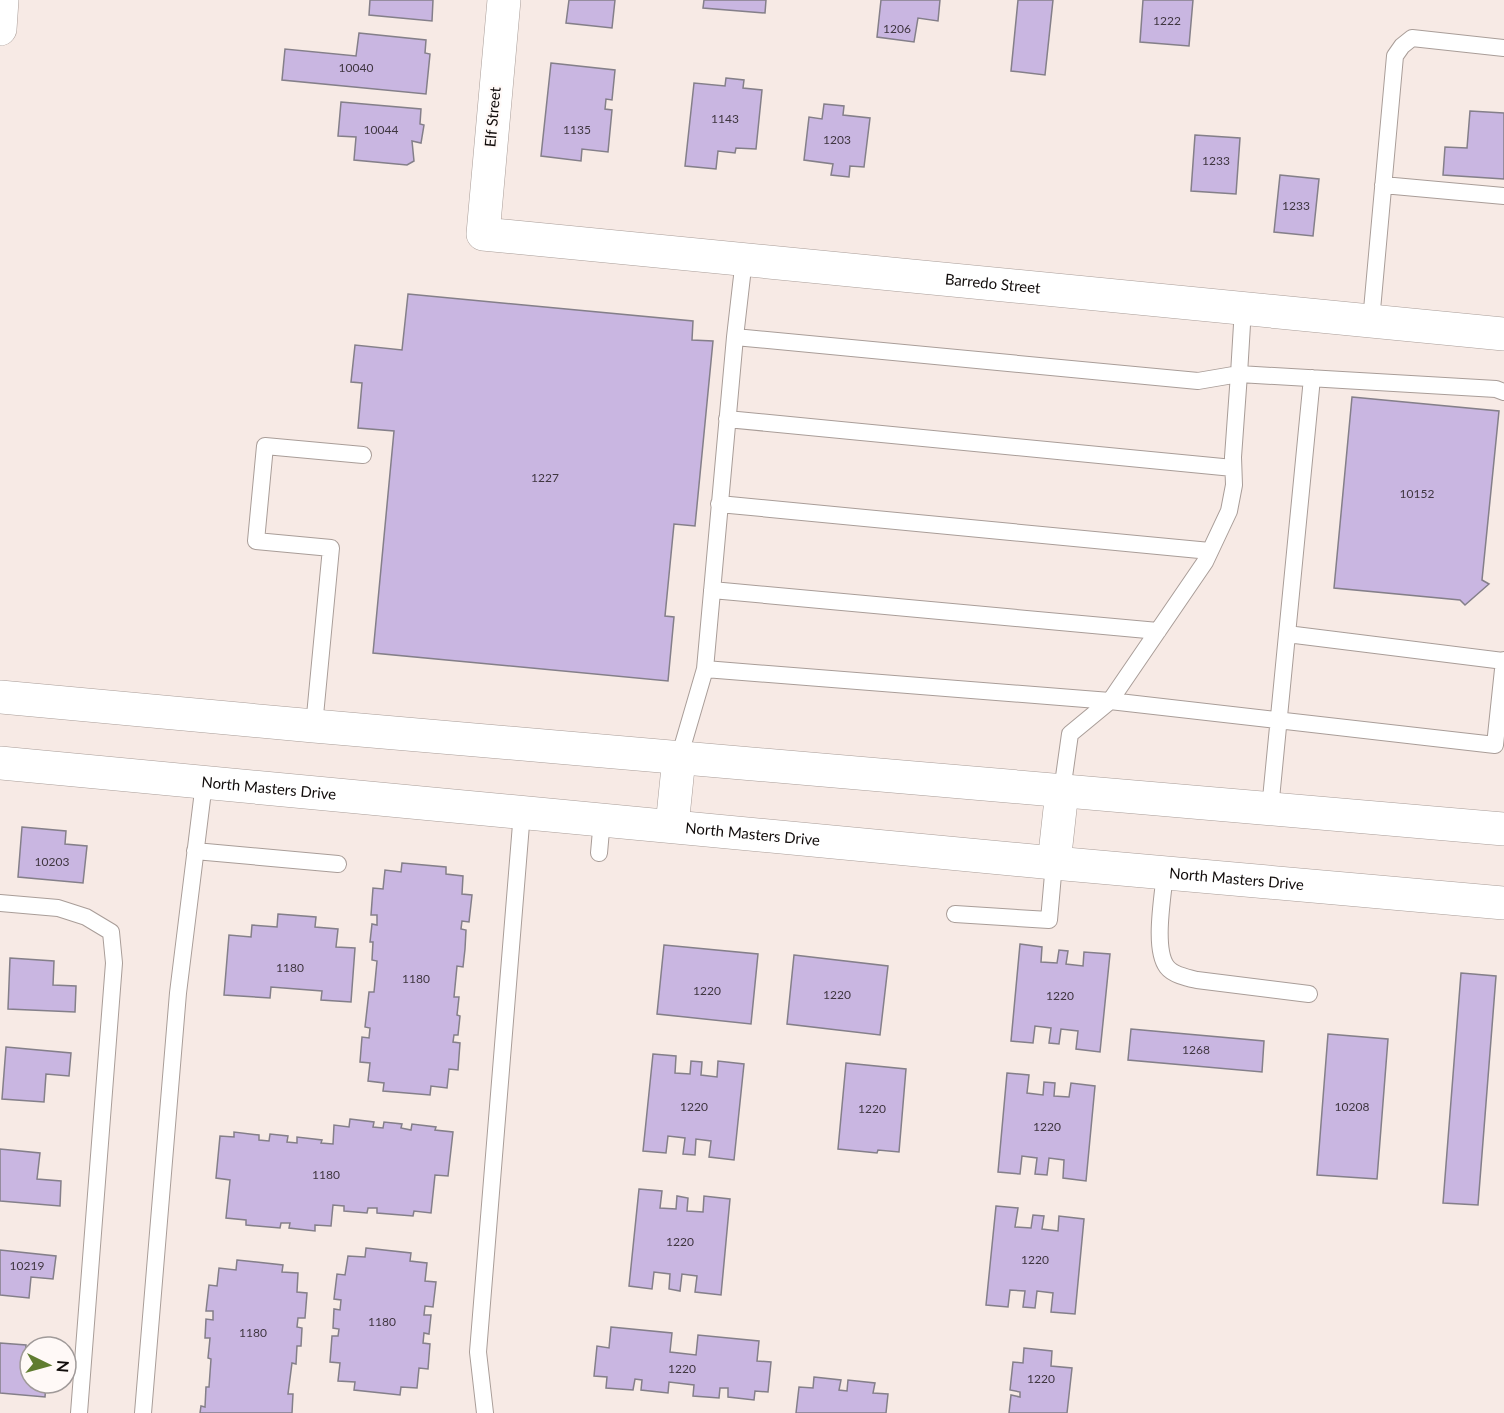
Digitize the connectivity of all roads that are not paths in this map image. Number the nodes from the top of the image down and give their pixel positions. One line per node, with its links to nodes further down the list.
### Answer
1 (2, 0): 3 (main road)
2 (504, 0): 7 (main road, Elf Street)
3 (0, 29)
4 (1504, 48): 5 (lane)
5 (1383, 185): 6 (lane); 10 (lane)
6 (1504, 196)
7 (483, 234): 8 (main road, Barredo Street)
8 (744, 260): 9 (main road, Barredo Street); 12 (lane)
9 (1243, 308): 10 (main road, Barredo Street); 13 (lane)
10 (1371, 321): 11 (main road, Barredo Street)
11 (1504, 334)
12 (735, 337): 13 (lane); 16 (lane)
13 (1239, 374): 14 (lane); 18 (lane)
14 (1312, 378): 15 (lane); 23 (lane)
15 (1504, 392)
16 (727, 419): 18 (lane); 19 (lane)
17 (363, 455): 29 (lane)
18 (1233, 468): 20 (lane)
19 (719, 504): 20 (lane); 21 (lane)
20 (1210, 551): 22 (lane)
21 (712, 590): 22 (lane); 25 (lane)
22 (1158, 631): 27 (lane)
23 (1287, 634): 24 (lane); 28 (lane)
24 (1504, 660): 28 (lane)
25 (705, 669): 27 (lane); 30 (lane)
26 (0, 697): 29 (main road)
27 (1110, 701): 28 (lane); 33 (lane)
28 (1278, 722): 34 (lane)
29 (314, 726): 30 (main road)
30 (679, 758): 33 (main road); 37 (main road)
31 (0, 763): 32 (main road, North Masters Drive)
32 (204, 783): 35 (main road, North Masters Drive); 39 (lane)
33 (1062, 791): 34 (main road); 41 (main road)
34 (1270, 809): 38 (main road)
35 (522, 812): 36 (main road, North Masters Drive); 50 (lane)
36 (602, 819): 37 (main road, North Masters Drive); 40 (lane)
37 (672, 826): 41 (main road, North Masters Drive)
38 (1504, 829)
39 (195, 851): 42 (lane); 49 (lane)
40 (599, 853)
41 (1054, 863): 43 (main road, North Masters Drive); 46 (lane)
42 (338, 864)
43 (1165, 873): 45 (main road, North Masters Drive); 47 (lane)
44 (0, 903): 48 (lane)
45 (1504, 903)
46 (955, 914)
47 (1309, 994)
48 (79, 1413)
49 (143, 1413)
50 (485, 1413)

